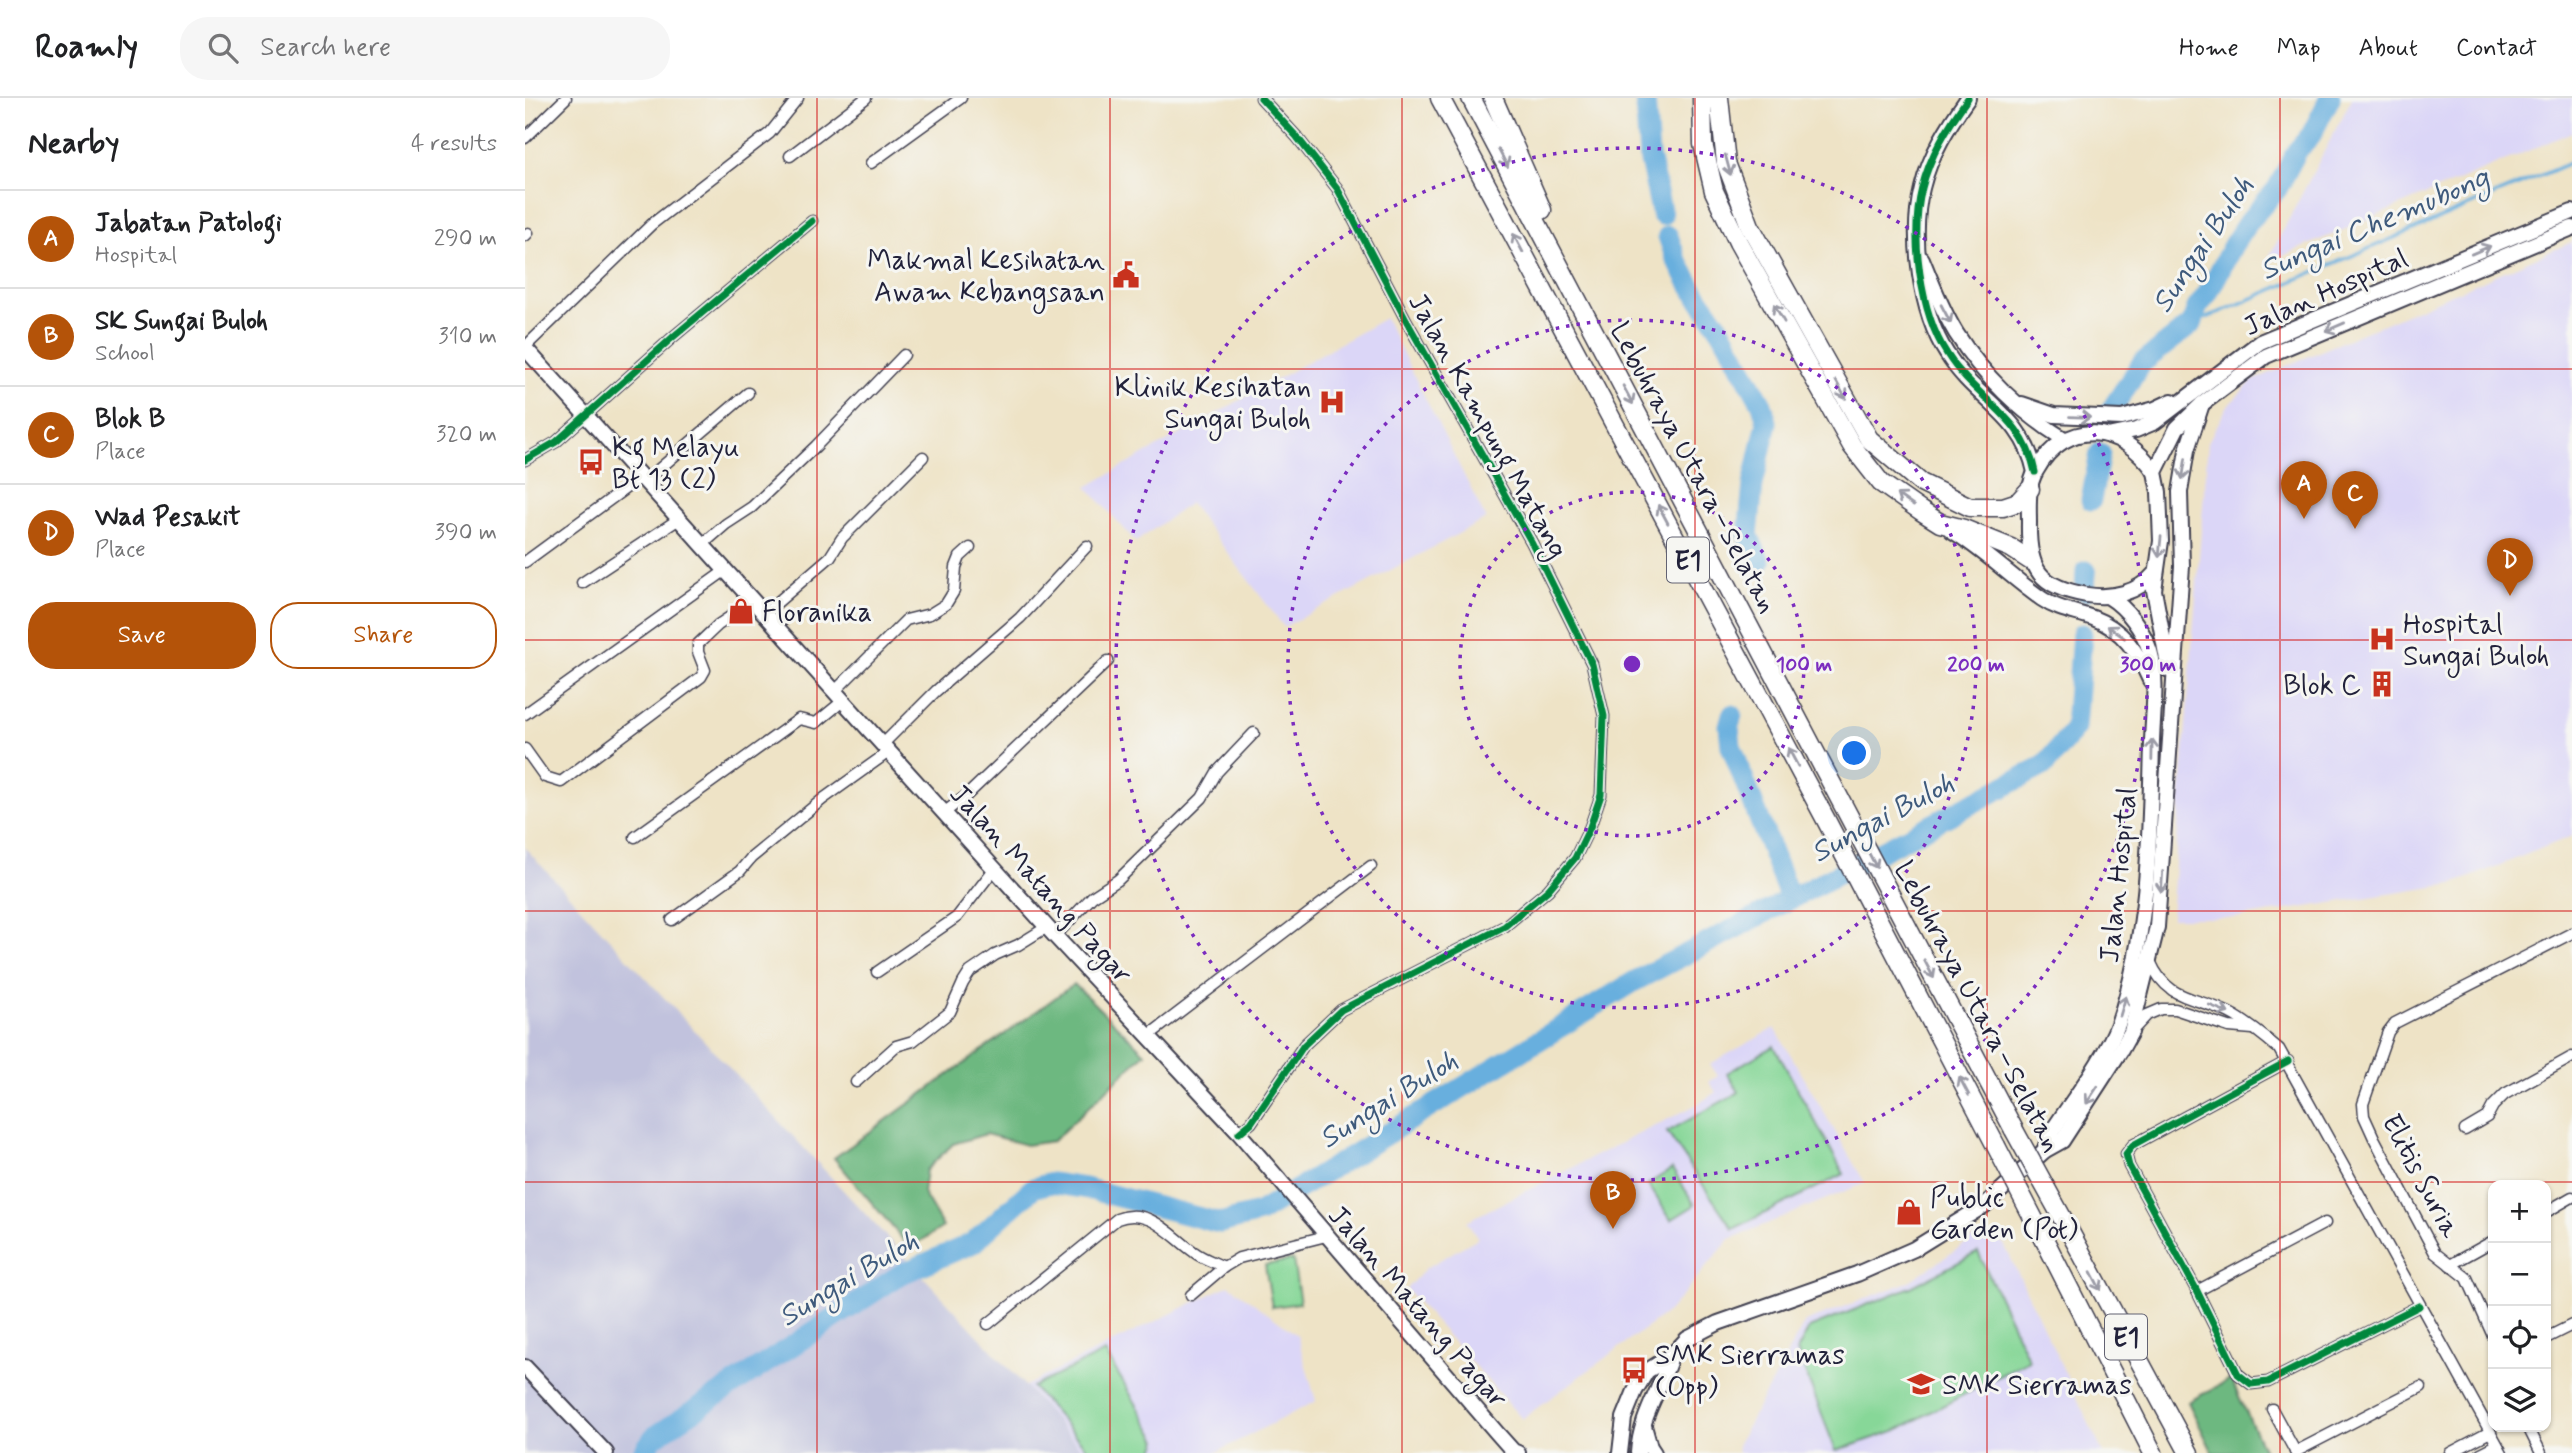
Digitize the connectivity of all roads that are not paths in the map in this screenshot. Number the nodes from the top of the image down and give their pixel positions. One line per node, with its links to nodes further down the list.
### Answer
1 (566, 98): 12 (street)
2 (798, 98): 20 (street)
3 (866, 98): 13 (street)
4 (961, 98): 14 (street)
5 (1261, 98): 72 (street, Jalan Kampung Matang)
6 (1440, 98): 105 (highway, Lebuhraya Utara–Selatan / E1, one-way to 6, bridge)
7 (1471, 98): 19 (highway, Lebuhraya Utara–Selatan / E1, one-way to 19)
8 (1493, 98): 19 (highway)
9 (1702, 98): 35 (highway, one-way to 9)
10 (1719, 98): 32 (highway, one-way to 32)
11 (1968, 98): 18 (main road)
12 (525, 138)
13 (790, 156)
14 (871, 163)
15 (2572, 212): 23 (main road, Jalan Hospital, one-way to 15)
16 (811, 221): 25 (street)
17 (2572, 228): 23 (main road, Jalan Hospital, one-way to 23)
18 (1919, 251): 24 (main road, one-way to 24); 32 (main road)
19 (1596, 335): 106 (highway, Lebuhraya Utara–Selatan / E1, one-way to 106, bridge)
20 (525, 347): 25 (main road, Jalan Matang Pagar)
21 (904, 355): 37 (street)
22 (748, 393): 31 (street)
23 (2198, 397): 24 (main road, one-way to 23); 26 (main road, Jalan Hospital); 30 (main road, Jalan Hospital); 36 (main road, Jalan Hospital, one-way to 36)
24 (2014, 402): 27 (main road)
25 (587, 416): 29 (street); 31 (main road, Jalan Matang Pagar)
26 (2112, 435): 27 (main road); 30 (main road)
27 (2064, 439): 32 (main road)
28 (923, 457): 47 (street)
29 (525, 460)
30 (2155, 472): 33 (main road, Jalan Hospital)
31 (643, 479): 34 (main road, Jalan Matang Pagar); 41 (street)
32 (2032, 481): 40 (main road)
33 (2159, 492): 36 (main road); 43 (main road, Jalan Hospital, one-way to 43)
34 (679, 519): 37 (main road, Jalan Matang Pagar); 44 (street)
35 (1940, 523): 40 (highway); 49 (main road, one-way to 35)
36 (2181, 541): 50 (main road, Jalan Hospital)
37 (703, 544): 42 (main road, Jalan Matang Pagar)
38 (1087, 546): 54 (street)
39 (970, 548): 51 (street)
40 (2031, 561): 45 (main road)
41 (525, 562)
42 (726, 570): 46 (main road, Jalan Matang Pagar); 52 (street)
43 (2155, 573): 45 (main road); 50 (main road, Jalan Hospital)
44 (582, 583)
45 (2109, 597): 49 (main road, Jalan Hospital)
46 (754, 601): 47 (main road, Jalan Matang Pagar); 55 (street)
47 (765, 613): 51 (main road, Jalan Matang Pagar)
48 (1108, 661): 56 (street)
49 (2153, 688): 73 (main road, Jalan Hospital, one-way to 49)
50 (2173, 688): 63 (main road, Jalan Hospital, one-way to 63)
51 (840, 696): 54 (main road, Jalan Matang Pagar); 57 (street)
52 (525, 714)
53 (1254, 733): 61 (street)
54 (887, 748): 56 (main road, Jalan Matang Pagar); 60 (street)
55 (525, 749)
56 (945, 812): 59 (main road, Jalan Matang Pagar)
57 (635, 837)
58 (1371, 866): 67 (street)
59 (995, 868): 61 (main road, Jalan Matang Pagar); 64 (street)
60 (672, 920)
61 (1051, 931): 67 (main road, Jalan Matang Pagar); 70 (street)
62 (2572, 933): 79 (street, Elitis Suria)
63 (2150, 961): 65 (street, one-way to 65); 66 (main road, Jalan Hospital)
64 (877, 972)
65 (2253, 1029): 66 (street); 69 (street)
66 (2131, 1032): 73 (main road, Jalan Hospital, one-way to 73)
67 (1148, 1036): 72 (main road, Jalan Matang Pagar)
68 (2572, 1058): 71 (street)
69 (2288, 1061): 81 (street); 83 (street)
70 (856, 1082)
71 (2465, 1130)
72 (1239, 1133): 77 (main road, Jalan Matang Pagar)
73 (2044, 1151): 88 (main road, Jalan Hospital)
74 (2572, 1197): 75 (street)
75 (2551, 1209)
76 (2325, 1223): 81 (street)
77 (1326, 1236): 80 (street); 98 (main road, Jalan Matang Pagar)
78 (2489, 1243): 79 (street)
79 (2450, 1265): 85 (street, Elitis Suria)
80 (1224, 1267): 82 (street); 84 (street)
81 (2197, 1291): 83 (street)
82 (1191, 1295)
83 (2419, 1306): 93 (street)
84 (988, 1324)
85 (2488, 1325)
86 (2572, 1325): 87 (street)
87 (2551, 1336)
88 (1671, 1356): 92 (main road, Jalan Hospital); 94 (main road, Jalan Hospital)
89 (525, 1367): 100 (main road)
90 (2421, 1387): 99 (street)
91 (2272, 1409): 99 (street)
92 (1643, 1422): 103 (main road, Jalan Hospital); 104 (main road)
93 (2488, 1428)
94 (1622, 1431): 101 (main road); 102 (main road, Jalan Hospital)
95 (2490, 1432): 97 (street); 107 (street)
96 (2530, 1432): 109 (street)
97 (2499, 1449): 108 (street)
98 (1515, 1452)
99 (2296, 1452)
100 (606, 1453)
101 (1608, 1453)
102 (1620, 1453)
103 (1638, 1453)
104 (1654, 1453)
105 (2153, 1453)
106 (2189, 1453)
107 (2449, 1453)
108 (2481, 1453)
109 (2540, 1453)

